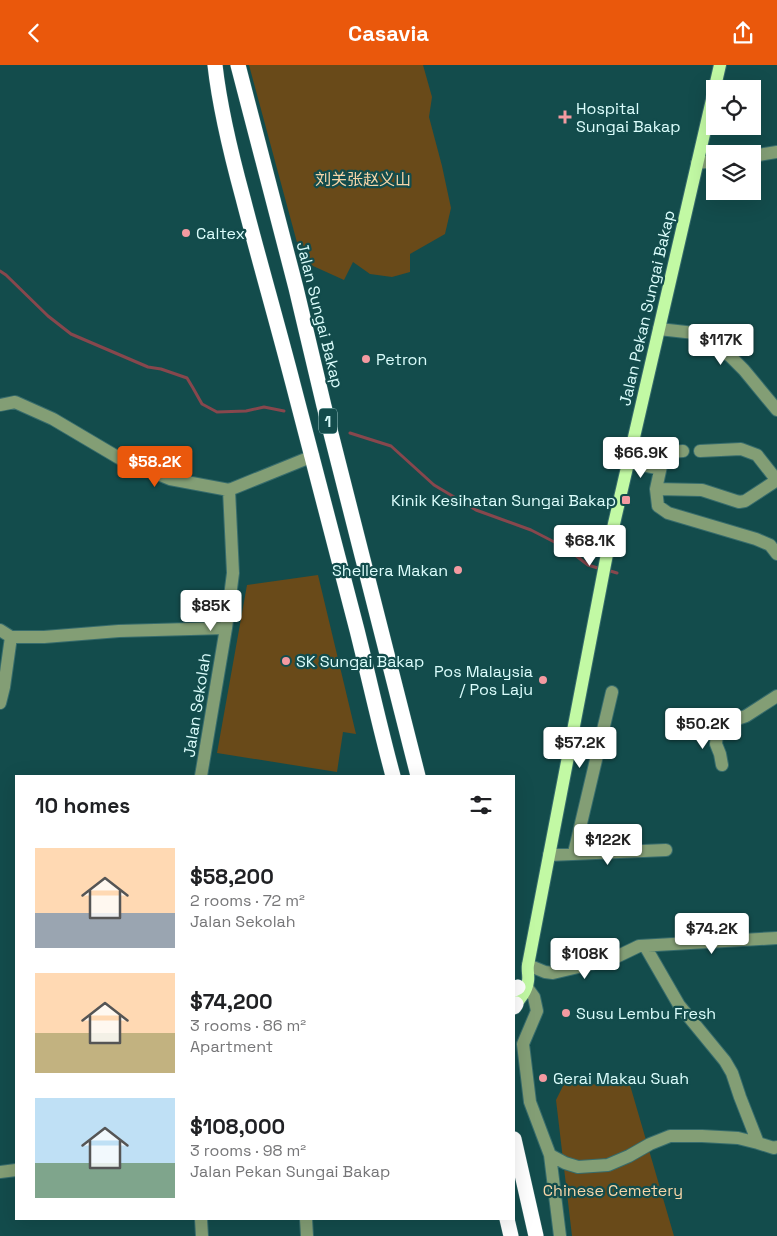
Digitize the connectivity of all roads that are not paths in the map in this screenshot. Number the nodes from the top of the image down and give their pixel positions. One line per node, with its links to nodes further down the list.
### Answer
1 (215, 65): 13 (highway, 1)
2 (238, 65): 27 (highway, Jalan Sungai Bakap / 1)
3 (720, 65): 7 (main road, Jalan Pekan Sungai Bakap)
4 (777, 152): 5 (street)
5 (761, 155)
6 (706, 162): 7 (street)
7 (697, 163): 8 (main road, Jalan Pekan Sungai Bakap)
8 (658, 329): 10 (street); 14 (main road, Jalan Pekan Sungai Bakap)
9 (0, 405): 17 (street)
10 (777, 410)
11 (683, 451): 15 (street)
12 (700, 451): 16 (street)
13 (313, 456): 17 (street); 26 (highway, 1)
14 (628, 462): 15 (street); 30 (main road, Jalan Pekan Sungai Bakap)
15 (660, 469): 16 (street)
16 (656, 489): 18 (street)
17 (229, 490): 19 (street, Jalan Sekolah)
18 (777, 554)
19 (226, 628): 20 (street); 25 (street, Jalan Sekolah)
20 (5, 633): 23 (street)
21 (612, 692): 29 (street)
22 (777, 696): 24 (street)
23 (0, 703)
24 (722, 765)
25 (201, 775)
26 (393, 775)
27 (418, 775)
28 (666, 850): 29 (street)
29 (574, 853): 30 (street)
30 (549, 855): 33 (main road, Jalan Pekan Sungai Bakap)
31 (777, 938): 32 (street)
32 (645, 946): 33 (street); 36 (street)
33 (528, 968): 34 (main road, Jalan Pekan Sungai Bakap)
34 (516, 996): 38 (street)
35 (515, 1143): 47 (highway)
36 (758, 1143): 37 (street); 38 (street)
37 (777, 1147)
38 (550, 1155): 48 (street)
39 (15, 1170): 40 (street)
40 (0, 1172)
41 (201, 1220): 44 (street)
42 (306, 1220): 45 (street)
43 (507, 1220): 46 (highway)
44 (202, 1236)
45 (308, 1236)
46 (512, 1236)
47 (536, 1236)
48 (560, 1236)

